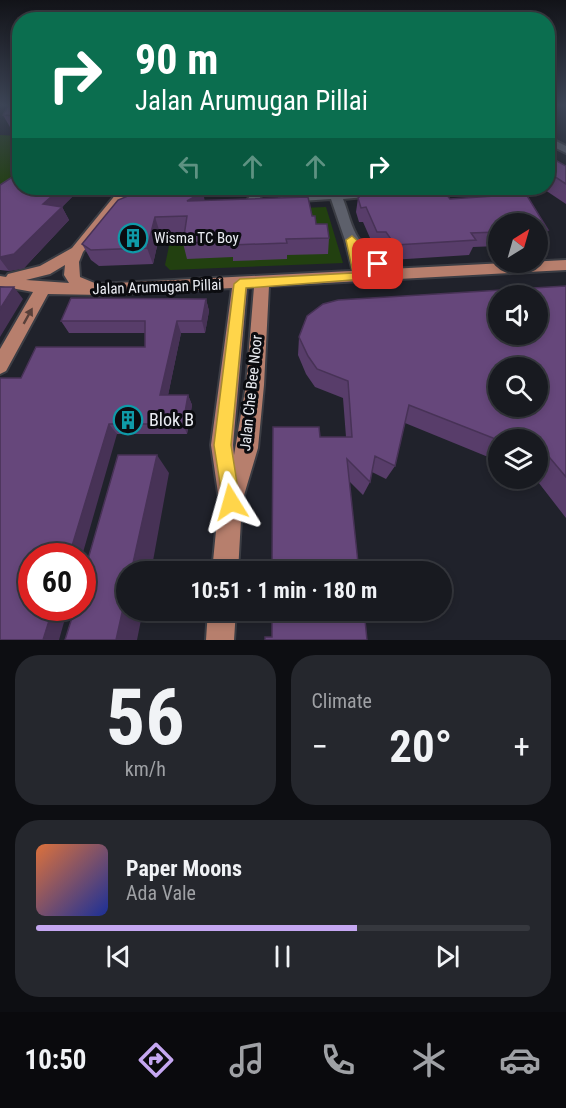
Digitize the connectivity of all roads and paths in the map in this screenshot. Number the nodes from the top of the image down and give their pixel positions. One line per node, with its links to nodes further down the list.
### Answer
1 (121, 195): 6 (main road)
2 (152, 195): 7 (street)
3 (354, 195): 4 (street)
4 (336, 196): 5 (street); 9 (street)
5 (260, 197)
6 (117, 200): 7 (street); 10 (main road)
7 (146, 203): 8 (street)
8 (162, 203)
9 (352, 240): 12 (street); 13 (street)
10 (77, 251): 14 (main road); 18 (main road)
11 (566, 265): 12 (main road, Jalan Arumugan Pillai)
12 (395, 275): 13 (main road, Jalan Arumugan Pillai)
13 (360, 276): 15 (main road, Jalan Arumugan Pillai)
14 (0, 280): 17 (main road, Jalan Arumugan Pillai)
15 (262, 283): 16 (main road, Jalan Arumugan Pillai); 20 (main road, Jalan Che Bee Noor)
16 (240, 284): 18 (main road, Jalan Arumugan Pillai); 20 (main road, Jalan Che Bee Noor)
17 (43, 288): 18 (main road, Jalan Arumugan Pillai); 19 (main road, one-way to 17)
18 (103, 290)
19 (0, 366)
20 (231, 502): 21 (main road, Jalan Che Bee Noor)
21 (226, 561)
22 (221, 621): 23 (main road)
23 (220, 640)

